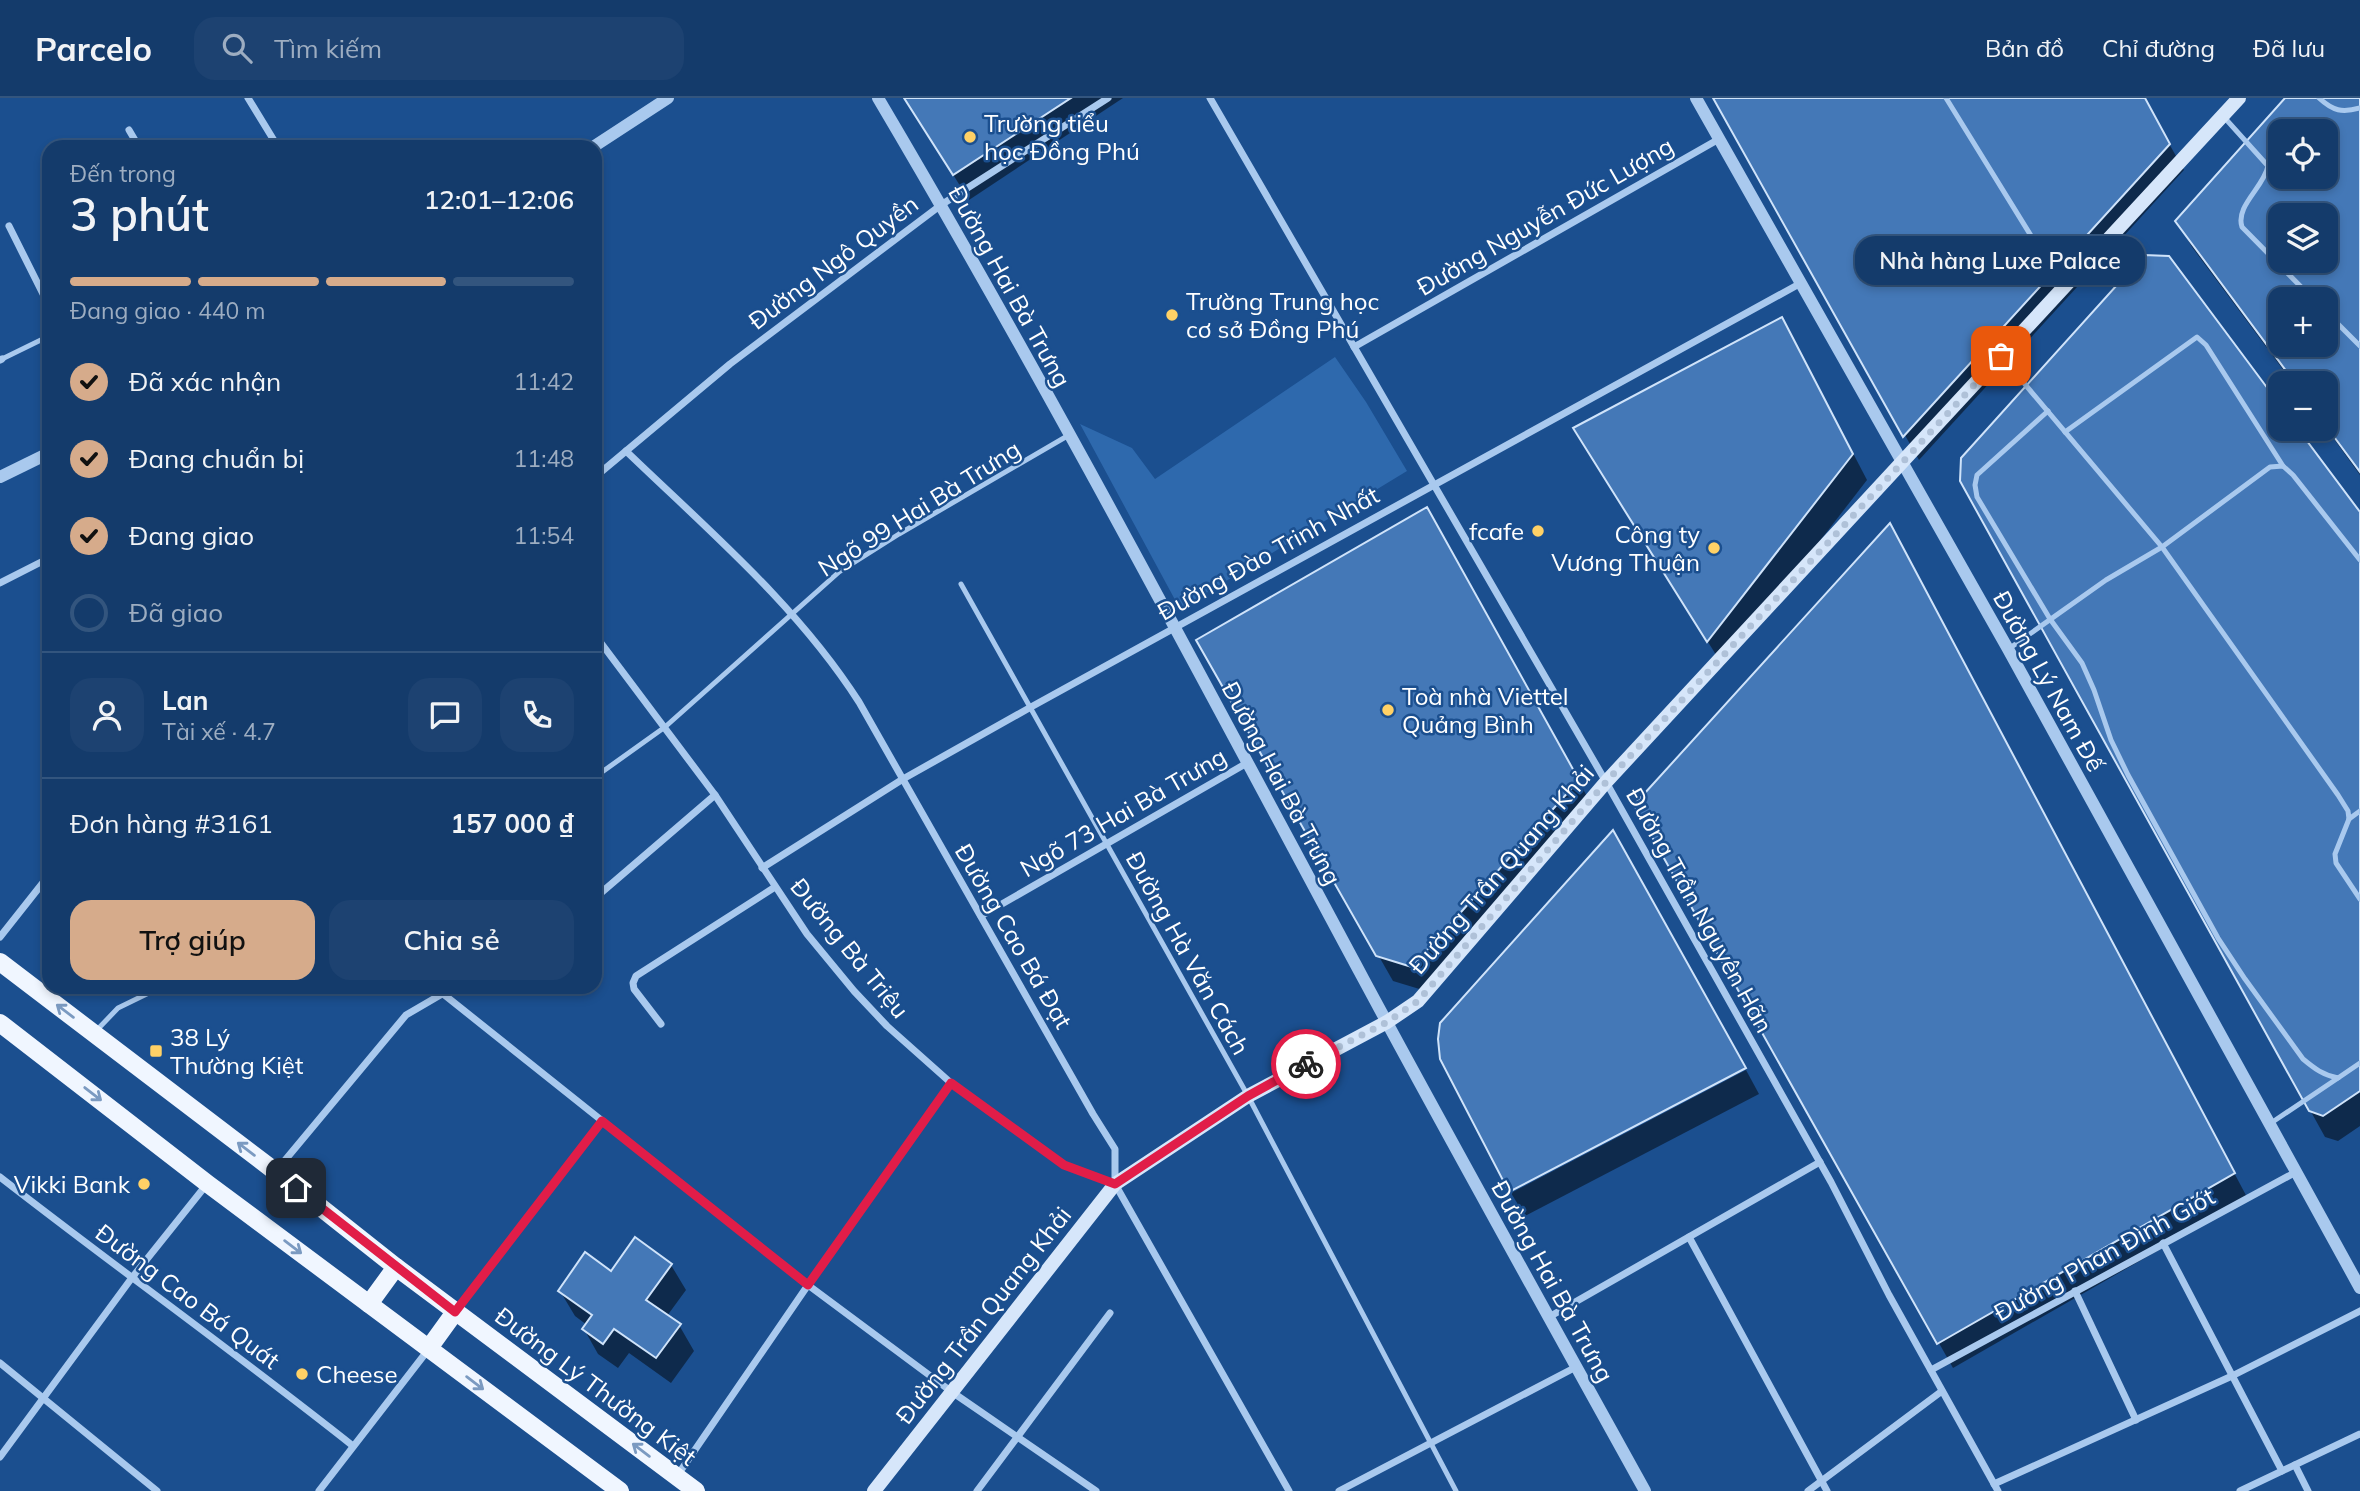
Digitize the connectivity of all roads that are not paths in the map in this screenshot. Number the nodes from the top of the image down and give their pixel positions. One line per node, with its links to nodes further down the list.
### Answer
1 (248, 98): 15 (street)
2 (668, 98): 16 (street)
3 (878, 98): 17 (street, Đường Hai Bà Trưng)
4 (1108, 98): 17 (street, Đường Ngô Quyền)
5 (1210, 98): 28 (street, Đường Trần Nguyên Hãn)
6 (1696, 98): 13 (street, Đường Lý Nam Đế)
7 (1946, 98): 21 (lane)
8 (2239, 98): 11 (main road, Đường Trần Quang Khải)
9 (2319, 98): 10 (lane)
10 (2360, 108)
11 (2223, 116): 20 (lane); 21 (main road, Đường Trần Quang Khải)
12 (129, 130): 14 (street)
13 (1719, 139): 19 (street, Đường Lý Nam Đế); 28 (street, Đường Nguyễn Đức Lượng)
14 (135, 140)
15 (274, 140)
16 (602, 141)
17 (941, 205): 33 (street, Đường Hai Bà Trưng); 34 (street, Đường Ngô Quyền)
18 (9, 226): 22 (street)
19 (1801, 283): 36 (street, Đường Lý Nam Đế); 40 (street, Đường Đào Trinh Nhất)
20 (2301, 287)
21 (2064, 288): 29 (main road, Đường Trần Quang Khải)
22 (42, 292)
23 (2338, 324): 26 (lane)
24 (2360, 335): 26 (lane)
25 (42, 340): 30 (lane)
26 (2354, 340): 27 (lane)
27 (2360, 346)
28 (1354, 347): 40 (street, Đường Trần Nguyên Hãn)
29 (2001, 356): 31 (lane); 36 (main road, Đường Trần Quang Khải)
30 (1, 360)
31 (2048, 411): 32 (lane); 47 (lane)
32 (2066, 432): 37 (lane); 41 (lane)
33 (1069, 435): 46 (lane, Ngõ 99 Hai Bà Trưng); 48 (street, Đường Hai Bà Trưng)
34 (626, 451): 38 (street, Đường Ngô Quyền); 46 (street, Đường Cao Bá Đạt)
35 (42, 456): 39 (street)
36 (1902, 462): 50 (street, Đường Lý Nam Đế); 56 (main road, Đường Trần Quang Khải)
37 (2283, 466): 41 (lane); 42 (lane)
38 (602, 471)
39 (0, 477)
40 (1433, 484): 48 (street, Đường Đào Trinh Nhất); 56 (street, Đường Trần Nguyên Hãn)
41 (2162, 547): 47 (lane); 59 (lane)
42 (2360, 560)
43 (42, 562): 44 (street)
44 (0, 583)
45 (961, 584): 51 (lane, Đường Hà Văn Cách)
46 (793, 614): 52 (lane, Ngõ 99 Hai Bà Trưng); 55 (street, Đường Cao Bá Đạt)
47 (2050, 619): 50 (lane); 77 (lane)
48 (1174, 626): 51 (street, Đường Đào Trinh Nhất); 53 (street, Đường Hai Bà Trưng)
49 (602, 644): 52 (street, Đường Bà Triệu)
50 (2008, 649): 81 (street, Đường Lý Nam Đế)
51 (1031, 706): 55 (street, Đường Đào Trinh Nhất); 60 (lane, Đường Hà Văn Cách)
52 (666, 727): 54 (lane, Ngõ 99 Hai Bà Trưng); 57 (street, Đường Bà Triệu)
53 (1247, 762): 60 (street, Ngõ 73 Hai Bà Trưng); 72 (street, Đường Hai Bà Trưng)
54 (602, 772)
55 (903, 779): 61 (street, Đường Đào Trinh Nhất); 66 (street, Đường Cao Bá Đạt)
56 (1606, 782): 72 (main road, Đường Trần Quang Khải); 82 (street, Đường Trần Nguyên Hãn)
57 (715, 795): 61 (street, Đường Bà Triệu); 64 (street)
58 (2360, 811): 59 (lane)
59 (2349, 819): 65 (lane)
60 (1107, 843): 66 (street, Ngõ 73 Hai Bà Trưng); 79 (lane, Đường Hà Văn Cách)
61 (762, 869): 63 (street, Đường Bà Triệu)
62 (42, 884): 67 (street)
63 (775, 887): 74 (street); 78 (street, Đường Bà Triệu)
64 (602, 892)
65 (2360, 899)
66 (981, 916): 87 (street, Đường Cao Bá Đạt)
67 (0, 937)
68 (0, 962): 75 (main road, Đường Lý Thường Kiệt, one-way to 68)
69 (147, 994): 75 (lane)
70 (440, 994): 84 (street)
71 (443, 994): 80 (street)
72 (1387, 1022): 79 (main road, Đường Trần Quang Khải); 99 (street, Đường Hai Bà Trưng)
73 (0, 1023): 86 (main road, one-way to 86)
74 (661, 1024)
75 (93, 1033): 84 (main road, Đường Lý Thường Kiệt, one-way to 75)
76 (2360, 1063): 77 (lane)
77 (2338, 1077): 81 (lane)
78 (951, 1083): 87 (street, Đường Bà Triệu); 92 (street)
79 (1248, 1096): 87 (main road, Đường Trần Quang Khải); 111 (lane, Đường Hà Văn Cách)
80 (602, 1121): 92 (street); 97 (street)
81 (2269, 1124): 83 (street, Đường Lý Nam Đế)
82 (1819, 1162): 88 (street); 103 (street, Đường Trần Nguyên Hãn)
83 (2296, 1171): 89 (street, Đường Phan Đình Giót); 93 (street, Đường Lý Nam Đế)
84 (276, 1172): 90 (main road, Đường Lý Thường Kiệt)
85 (0, 1177): 91 (street, Đường Cao Bá Quát)
86 (208, 1184): 91 (street); 95 (main road, one-way to 95)
87 (1115, 1184): 106 (main road, Đường Trần Quang Khải); 126 (street, Đường Cao Bá Đạt)
88 (1689, 1237): 99 (street); 117 (street)
89 (2163, 1243): 94 (street, Đường Phan Đình Giót); 104 (street)
90 (396, 1267): 95 (main road); 97 (main road, Đường Lý Thường Kiệt)
91 (131, 1279): 107 (street); 112 (street, Đường Cao Bá Quát)
92 (808, 1285): 106 (street); 116 (street)
93 (2360, 1287)
94 (2075, 1292): 103 (street, Đường Phan Đình Giót); 108 (street)
95 (369, 1304): 100 (main road)
96 (2360, 1311): 104 (street)
97 (455, 1312): 100 (main road); 116 (main road, Đường Lý Thường Kiệt, one-way to 97)
98 (1110, 1313): 110 (street)
99 (1549, 1317): 102 (street, Đường Hai Bà Trưng)
100 (429, 1349): 112 (street); 121 (main road, one-way to 121)
101 (0, 1363): 107 (street)
102 (1576, 1367): 111 (street); 129 (street, Đường Hai Bà Trưng)
103 (1931, 1370): 105 (street, Đường Trần Nguyên Hãn)
104 (2232, 1376): 108 (street); 115 (street)
105 (1942, 1391): 117 (street); 118 (street, Đường Trần Nguyên Hãn)
106 (952, 1392): 110 (street); 123 (main road, Đường Trần Quang Khải)
107 (43, 1399): 113 (street); 119 (street)
108 (2136, 1420): 118 (street)
109 (2360, 1434): 114 (street)
110 (1018, 1438): 124 (street); 125 (street)
111 (1430, 1444): 127 (street); 128 (lane, Đường Hà Văn Cách)
112 (353, 1446): 120 (street)
113 (0, 1457)
114 (2295, 1465): 115 (street); 133 (street)
115 (2282, 1471): 132 (street)
116 (677, 1477): 122 (main road, Đường Lý Thường Kiệt)
117 (1821, 1481): 130 (street); 131 (street)
118 (1996, 1487)
119 (157, 1491)
120 (319, 1491)
121 (620, 1491)
122 (696, 1491)
123 (874, 1491)
124 (977, 1491)
125 (1096, 1491)
126 (1289, 1491)
127 (1339, 1491)
128 (1456, 1491)
129 (1645, 1491)
130 (1808, 1491)
131 (1827, 1491)
132 (2241, 1491)
133 (2308, 1491)

